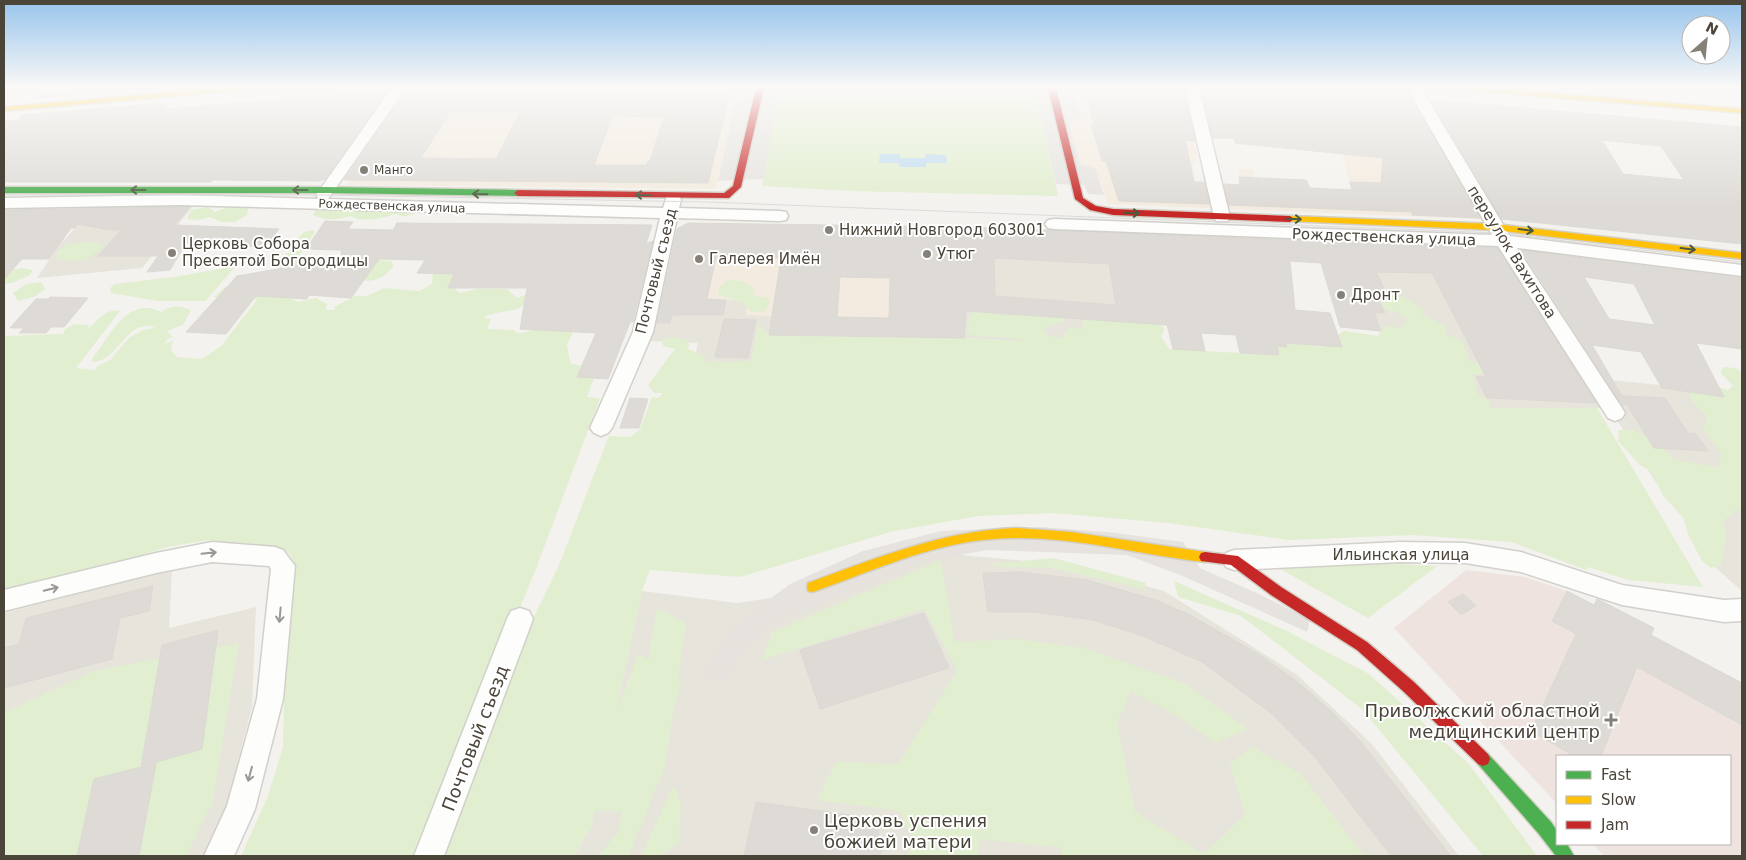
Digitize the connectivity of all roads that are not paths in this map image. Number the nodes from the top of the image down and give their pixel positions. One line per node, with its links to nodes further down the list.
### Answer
1 (372, 128): 7 (street)
2 (751, 128): 9 (street, Рождественская улица)
3 (1062, 128): 11 (street, Рождественская улица, one-way to 11)
4 (1201, 128): 11 (street)
5 (1438, 128): 13 (street, переулок Вахитова)
6 (4, 190): 7 (street, Рождественская улица, one-way to 6)
7 (326, 193): 9 (street, Рождественская улица, one-way to 7)
8 (4, 203): 9 (street, Рождественская улица)
9 (672, 205): 10 (street, Рождественская улица); 17 (street, Почтовый съезд)
10 (780, 216)
11 (1222, 217): 13 (street, Рождественская улица, one-way to 13)
12 (1054, 224): 13 (street, Рождественская улица)
13 (1500, 234): 14 (street, Рождественская улица, one-way to 14); 15 (street, Рождественская улица); 16 (street, переулок Вахитова)
14 (1742, 256)
15 (1742, 270)
16 (1615, 413)
17 (601, 428)
18 (1234, 560): 19 (street); 21 (street, Ильинская улица); 23 (street)
19 (813, 587)
20 (4, 601): 25 (street, one-way to 25)
21 (1742, 610)
22 (520, 619): 26 (street, Почтовый съезд)
23 (1556, 843)
24 (1558, 845): 27 (street)
25 (219, 856)
26 (429, 856)
27 (1566, 856)

